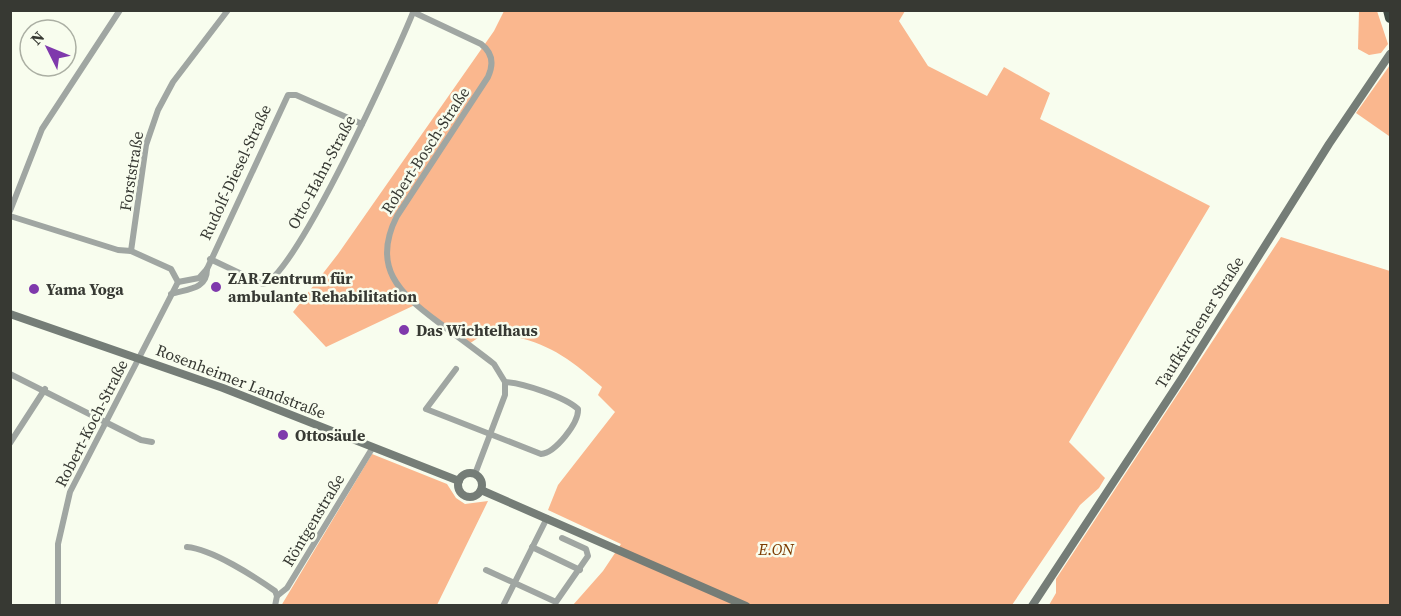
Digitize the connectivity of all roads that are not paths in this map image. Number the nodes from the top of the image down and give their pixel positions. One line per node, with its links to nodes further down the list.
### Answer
1 (120, 10): 8 (street)
2 (228, 10): 10 (street, Forststraße)
3 (1388, 10): 5 (highway)
4 (414, 11): 7 (street, Otto-Hahn-Straße); 19 (street, Robert-Bosch-Straße)
5 (1390, 18)
6 (1390, 54): 41 (main road, Taufkirchener Straße)
7 (362, 124): 11 (street, Otto-Hahn-Straße); 11 (street, Rudolf-Diesel-Straße)
8 (10, 211)
9 (10, 216): 10 (street)
10 (131, 251): 13 (street)
11 (210, 259): 12 (street, Rudolf-Diesel-Straße)
12 (207, 269): 13 (street); 14 (street, Rudolf-Diesel-Straße)
13 (178, 282): 14 (street)
14 (171, 294): 16 (street)
15 (10, 314): 16 (main road, Rosenheimer Landstraße)
16 (139, 359): 21 (street, Robert-Koch-Straße); 25 (main road, Rosenheimer Landstraße)
17 (456, 369): 22 (street)
18 (10, 374): 20 (street)
19 (505, 382): 22 (street); 22 (street)
20 (45, 389): 21 (street); 24 (street)
21 (106, 421): 23 (street); 37 (street, Robert-Koch-Straße)
22 (490, 434): 26 (street)
23 (152, 442)
24 (10, 443)
25 (373, 447): 27 (main road, Rosenheimer Landstraße); 36 (street, Röntgenstraße)
26 (475, 474): 27 (main road); 28 (main road)
27 (459, 481): 28 (main road, Rosenheimer Landstraße)
28 (481, 490): 29 (main road, Rosenheimer Landstraße)
29 (548, 517): 32 (street); 40 (main road, Rosenheimer Landstraße)
30 (562, 538): 34 (street)
31 (187, 547): 36 (street)
32 (532, 547): 34 (street); 35 (street)
33 (486, 570): 35 (street)
34 (580, 570): 35 (street)
35 (514, 583): 39 (street)
36 (277, 596): 38 (street, Röntgenstraße)
37 (58, 606)
38 (275, 606)
39 (503, 606)
40 (746, 606)
41 (1032, 606)

